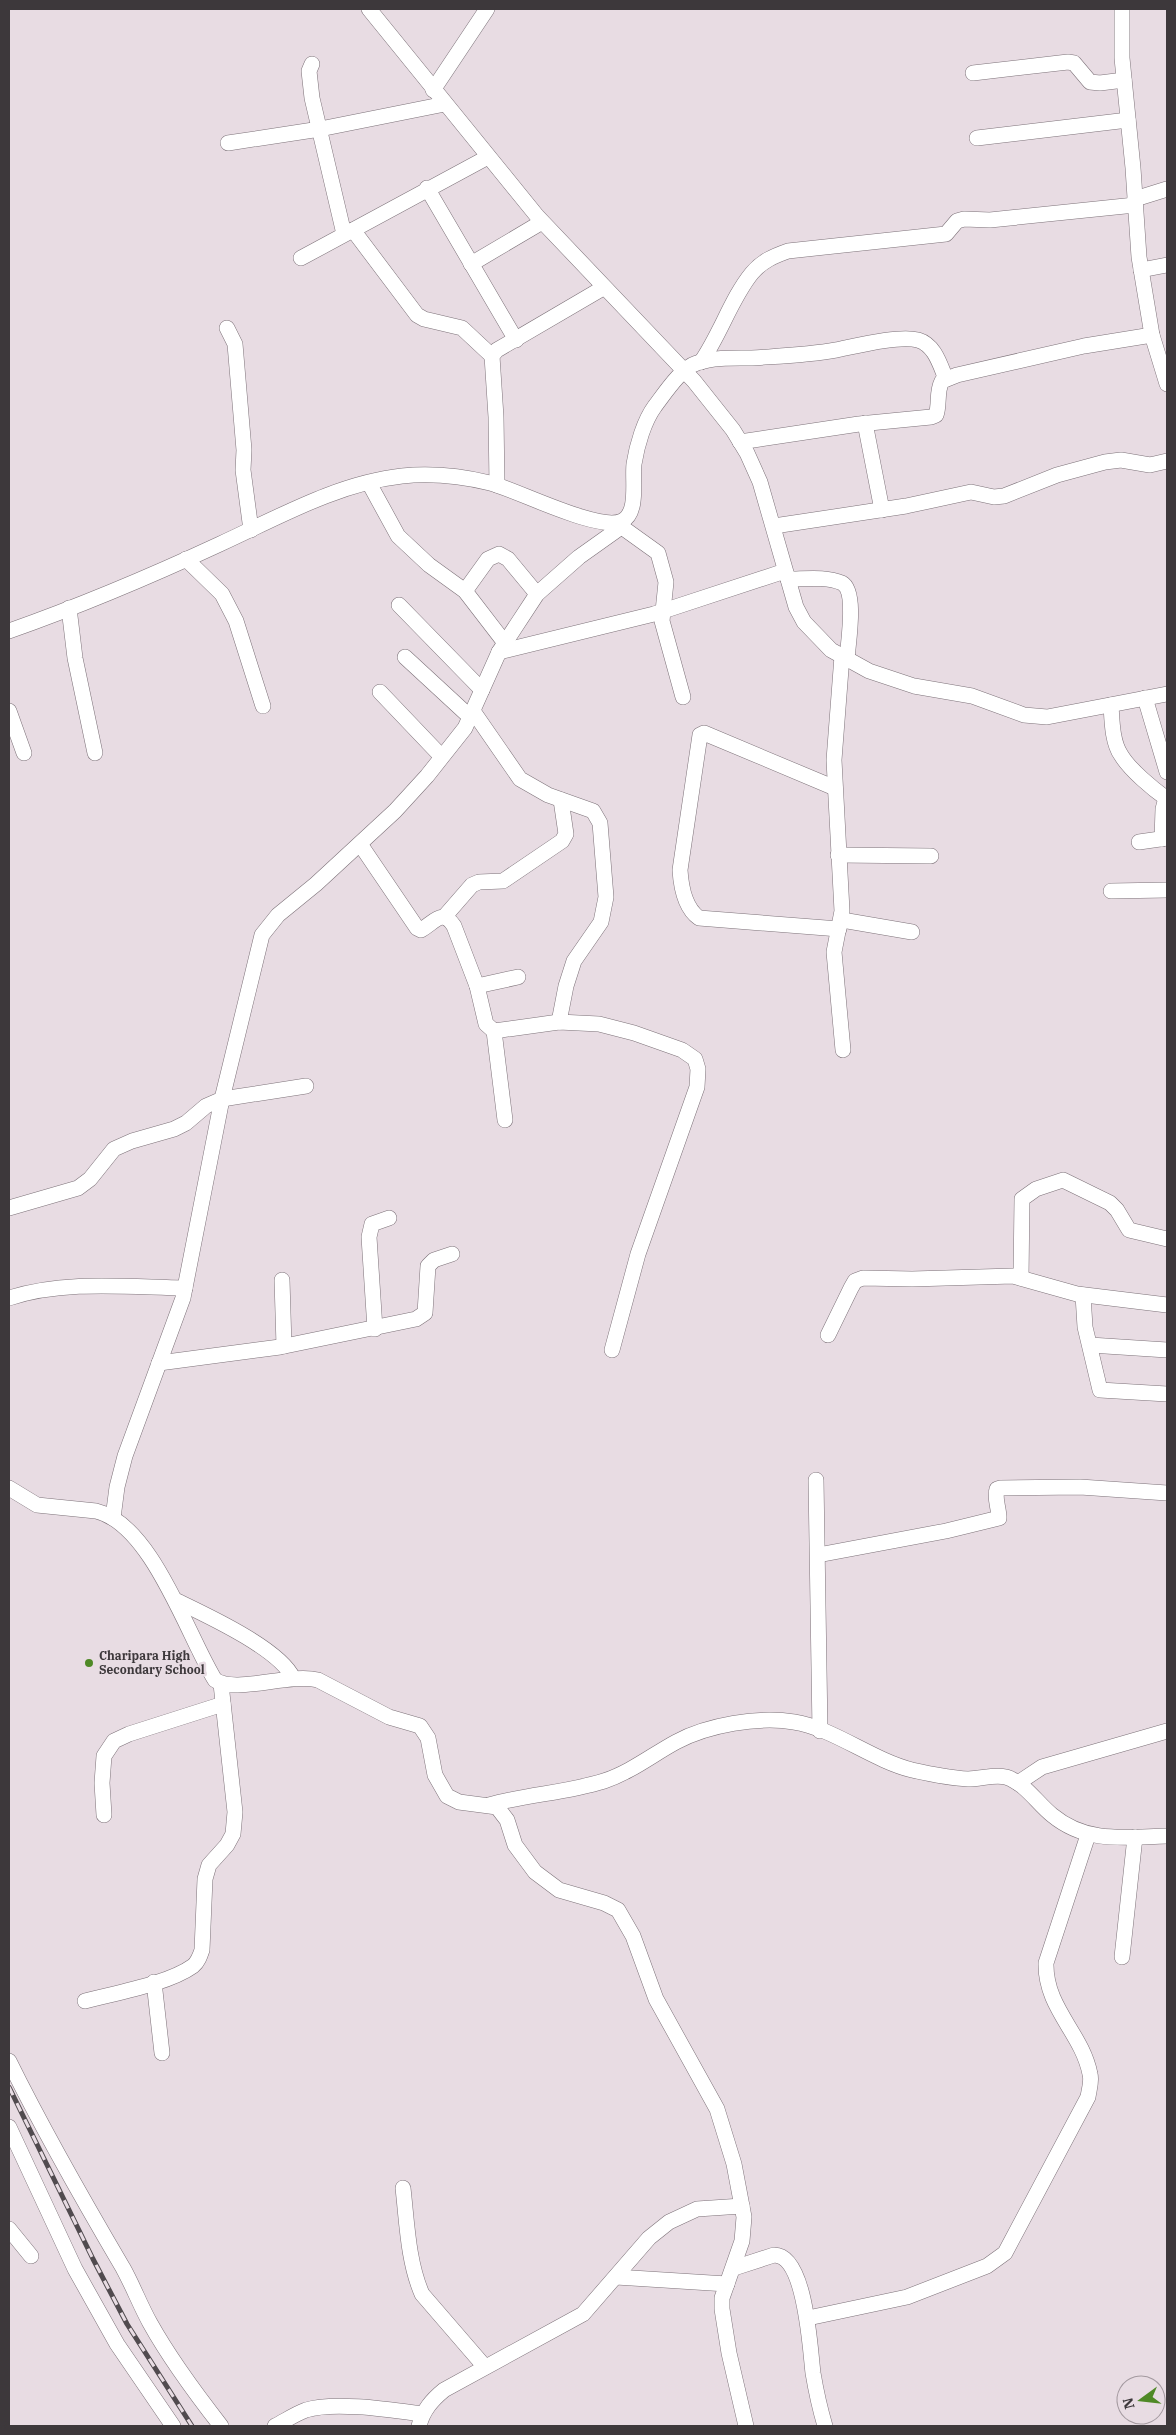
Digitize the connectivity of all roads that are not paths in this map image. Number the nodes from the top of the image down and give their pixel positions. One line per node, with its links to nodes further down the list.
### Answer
1 (369, 9): 7 (street)
2 (487, 9): 7 (street)
3 (1122, 9): 6 (street)
4 (312, 64): 10 (street)
5 (974, 73): 6 (street)
6 (1124, 80): 9 (street)
7 (433, 90): 8 (street)
8 (444, 104): 10 (street); 13 (street)
9 (1128, 120): 11 (street); 16 (street)
10 (320, 129): 12 (street); 18 (street)
11 (977, 138)
12 (228, 143)
13 (488, 157): 14 (street); 17 (street)
14 (427, 188): 18 (street); 20 (street)
15 (1167, 189): 16 (street)
16 (1135, 202): 22 (street); 28 (street)
17 (542, 222): 20 (street); 23 (street)
18 (349, 232): 19 (street); 27 (street)
19 (301, 258)
20 (471, 264): 26 (street)
21 (1167, 265): 22 (street)
22 (1141, 270): 25 (street)
23 (603, 288): 26 (street); 29 (street)
24 (227, 328): 40 (street)
25 (1158, 337): 30 (street); 31 (street)
26 (516, 340): 27 (street)
27 (492, 356): 36 (street)
28 (702, 362): 29 (street); 30 (street)
29 (684, 372): 33 (street); 38 (street)
30 (946, 379): 32 (street)
31 (1167, 384)
32 (865, 423): 33 (street); 37 (street)
33 (740, 442): 39 (street)
34 (1167, 461): 37 (street)
35 (369, 483): 36 (street); 40 (street); 43 (street)
36 (496, 485): 38 (street)
37 (882, 510): 39 (street)
38 (620, 523): 44 (street); 47 (street)
39 (774, 526): 42 (street)
40 (251, 530): 41 (street)
41 (186, 559): 46 (street); 58 (street)
42 (787, 575): 47 (street); 51 (street); 51 (street)
43 (465, 591): 44 (street); 49 (street)
44 (538, 594): 49 (street)
45 (399, 605): 52 (street)
46 (69, 608): 48 (street); 62 (street)
47 (662, 611): 49 (street); 55 (street)
48 (9, 631)
49 (502, 648): 52 (street)
50 (405, 657): 60 (street)
51 (844, 658): 57 (street); 65 (street)
52 (482, 690): 60 (street)
53 (380, 692): 63 (street)
54 (1167, 694): 56 (street)
55 (683, 697)
56 (1145, 698): 57 (street); 64 (street)
57 (1111, 705): 66 (street)
58 (263, 706)
59 (9, 711): 61 (street)
60 (471, 714): 63 (street); 67 (street)
61 (24, 753)
62 (95, 753)
63 (441, 756): 70 (street)
64 (1167, 772)
65 (835, 788): 71 (street); 76 (street)
66 (1166, 798): 68 (street)
67 (561, 800): 75 (street); 80 (street)
68 (1165, 838): 69 (street)
69 (1139, 842)
70 (360, 844): 75 (street); 84 (street)
71 (838, 855): 72 (street); 76 (street)
72 (931, 856)
73 (1167, 890): 74 (street)
74 (1111, 891)
75 (445, 916): 79 (street)
76 (840, 924): 77 (street); 82 (street)
77 (912, 932)
78 (518, 977): 79 (street)
79 (477, 986): 81 (street)
80 (560, 1022): 81 (street); 100 (street)
81 (494, 1031): 85 (street)
82 (843, 1050)
83 (306, 1086): 84 (street)
84 (222, 1099): 86 (street); 92 (street)
85 (505, 1120)
86 (9, 1208)
87 (389, 1218): 96 (street)
88 (1167, 1239): 90 (street)
89 (452, 1254): 96 (street)
90 (1021, 1278): 93 (street); 97 (street)
91 (282, 1280): 99 (street)
92 (185, 1288): 94 (street); 102 (street)
93 (1083, 1295): 95 (street); 98 (street)
94 (9, 1298)
95 (1167, 1304)
96 (375, 1329): 99 (street)
97 (828, 1335)
98 (1090, 1345): 101 (street); 103 (street)
99 (284, 1346): 102 (street)
100 (612, 1350)
101 (1167, 1350)
102 (159, 1363): 107 (street)
103 (1167, 1394)
104 (816, 1480): 108 (street)
105 (9, 1488): 107 (street)
106 (1167, 1492): 108 (street)
107 (113, 1518): 109 (street)
108 (818, 1555): 113 (street)
109 (177, 1601): 110 (street); 111 (street)
110 (293, 1678): 111 (street); 116 (street)
111 (221, 1684): 112 (street)
112 (223, 1704): 117 (street); 122 (street)
113 (820, 1731): 115 (street); 116 (street)
114 (1167, 1732): 115 (street)
115 (1018, 1783): 118 (street)
116 (489, 1805): 128 (street)
117 (104, 1815)
118 (1088, 1835): 120 (street); 134 (street)
119 (1167, 1836): 120 (street)
120 (1135, 1837): 121 (street)
121 (1122, 1957)
122 (154, 1982): 123 (street); 124 (street)
123 (84, 2001)
124 (162, 2053)
125 (9, 2061): 138 (street)
126 (9, 2128): 137 (street)
127 (403, 2188): 135 (street)
128 (742, 2206): 131 (street); 132 (street)
129 (9, 2229): 130 (street)
130 (31, 2256)
131 (734, 2268): 133 (street); 134 (street)
132 (616, 2277): 133 (street); 135 (street)
133 (726, 2284): 140 (street)
134 (808, 2318): 141 (street)
135 (485, 2367): 136 (street)
136 (420, 2420): 139 (street)
137 (173, 2426)
138 (221, 2426)
139 (275, 2426)
140 (746, 2426)
141 (825, 2426)

